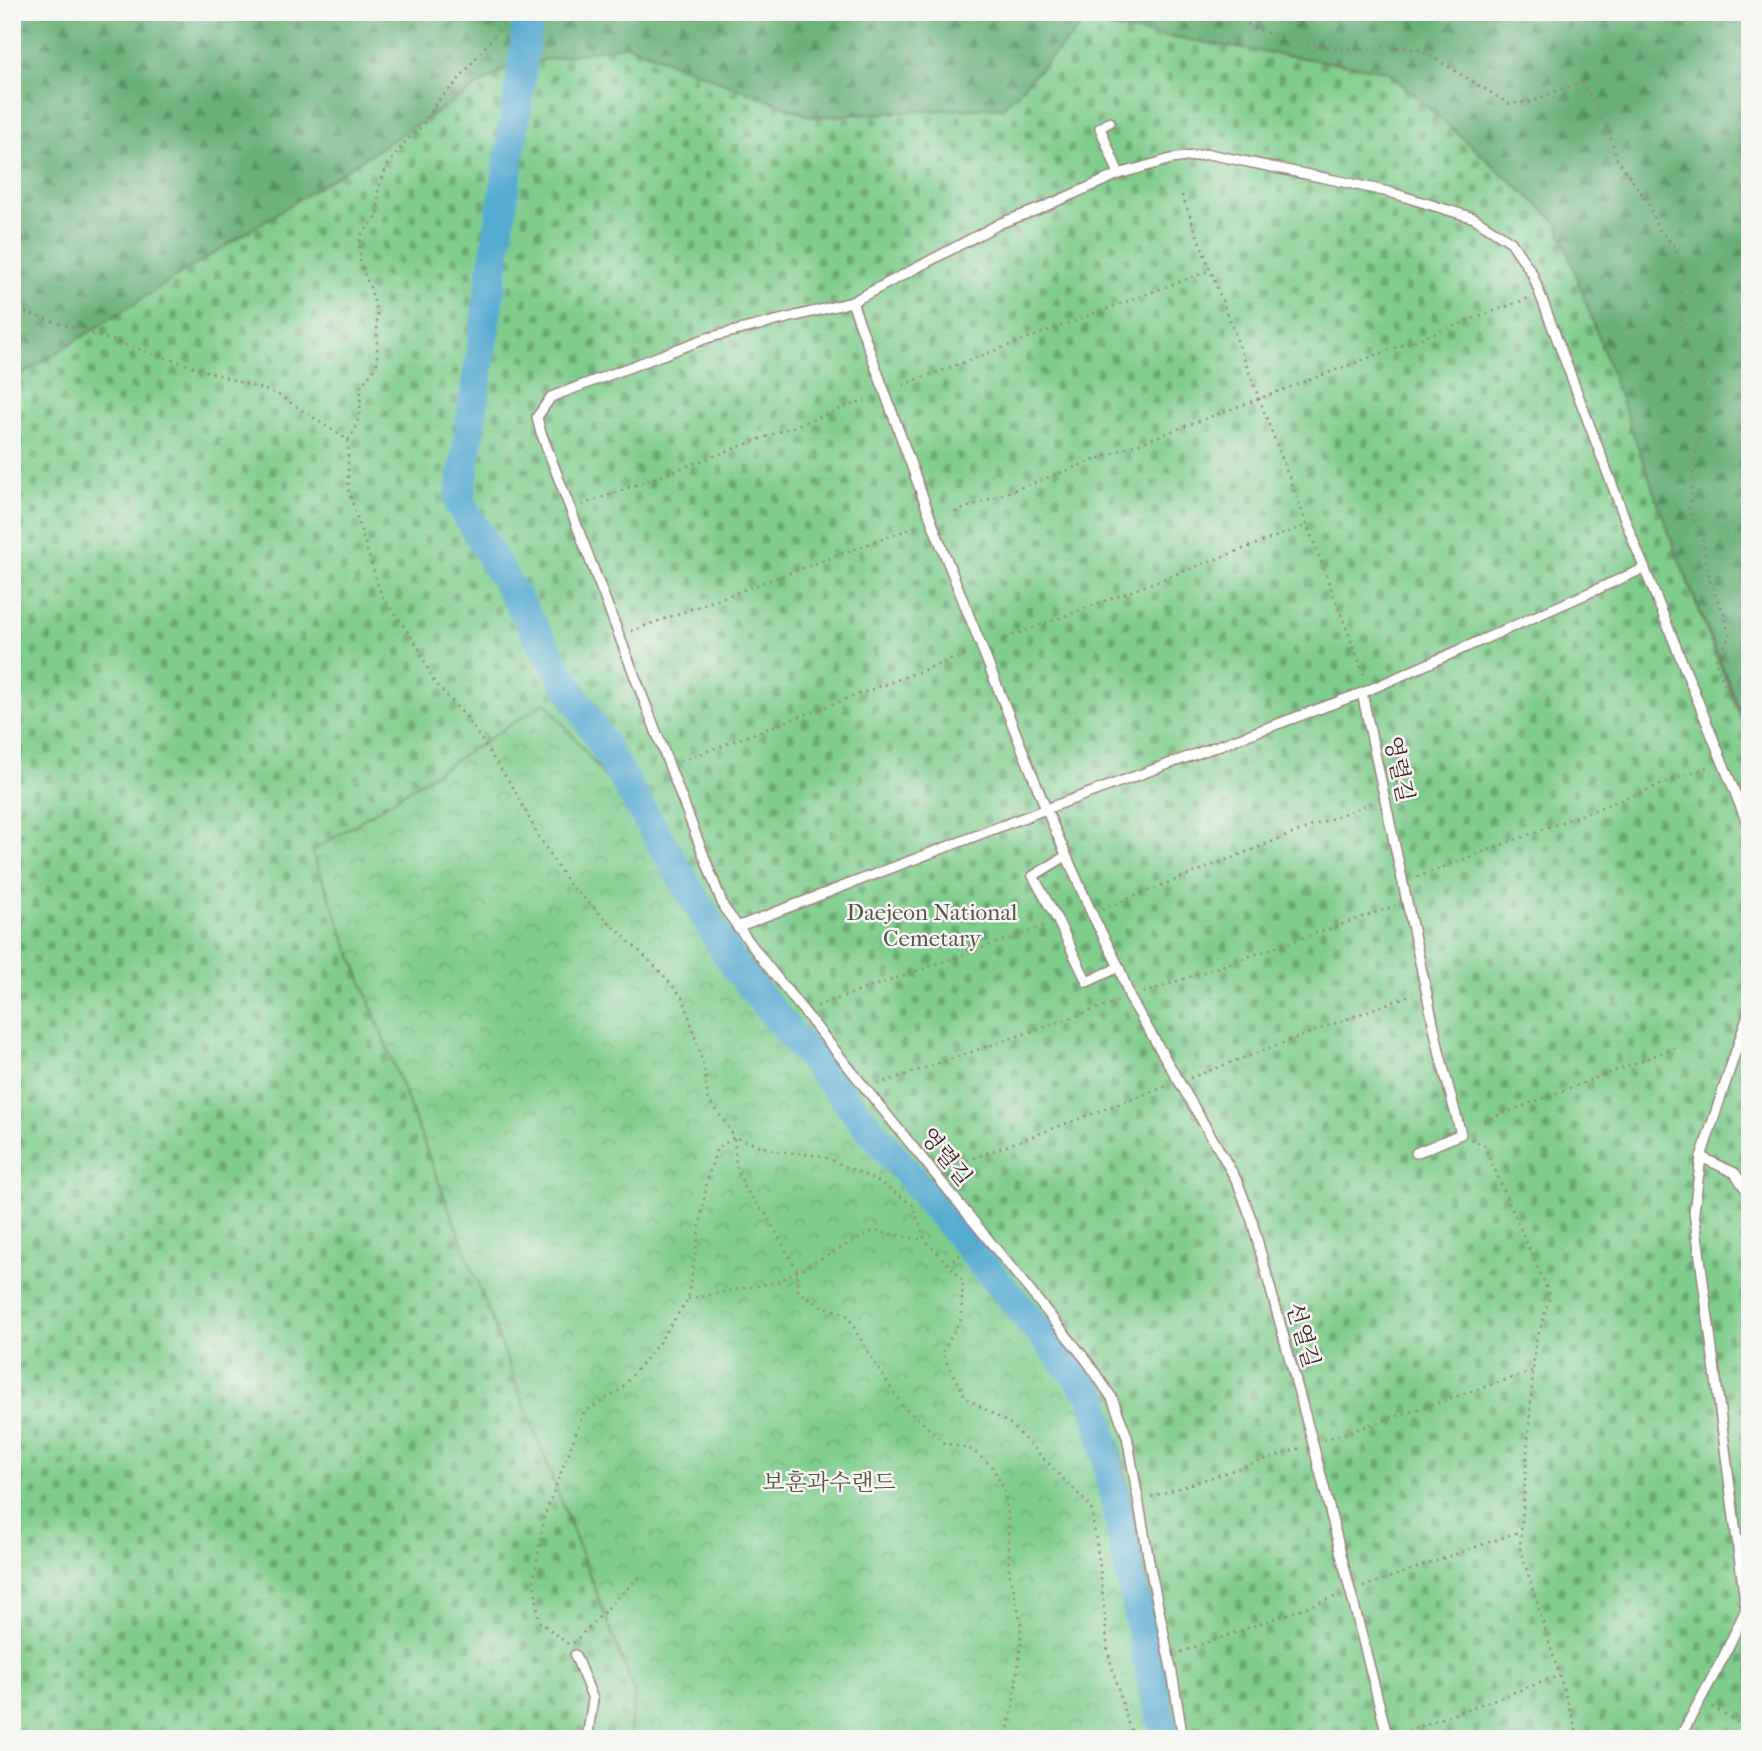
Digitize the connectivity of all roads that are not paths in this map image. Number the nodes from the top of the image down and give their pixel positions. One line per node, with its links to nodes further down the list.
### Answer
1 (1110, 122): 2 (lane)
2 (1119, 174): 3 (lane); 4 (lane)
3 (852, 302): 6 (lane); 9 (lane, 영렬길)
4 (1645, 568): 5 (lane); 7 (lane)
5 (1362, 693): 6 (lane); 12 (lane, 영렬길)
6 (1046, 809): 8 (lane); 9 (lane)
7 (1750, 831)
8 (1066, 856): 10 (lane); 10 (lane)
9 (737, 927): 18 (lane, 영렬길)
10 (1119, 967): 16 (lane, 선열길)
11 (1750, 1008): 13 (lane)
12 (1416, 1153)
13 (1701, 1157): 14 (lane); 19 (lane)
14 (1750, 1189)
15 (575, 1655): 17 (lane)
16 (1388, 1738)
17 (587, 1739)
18 (1183, 1739)
19 (1679, 1739)

